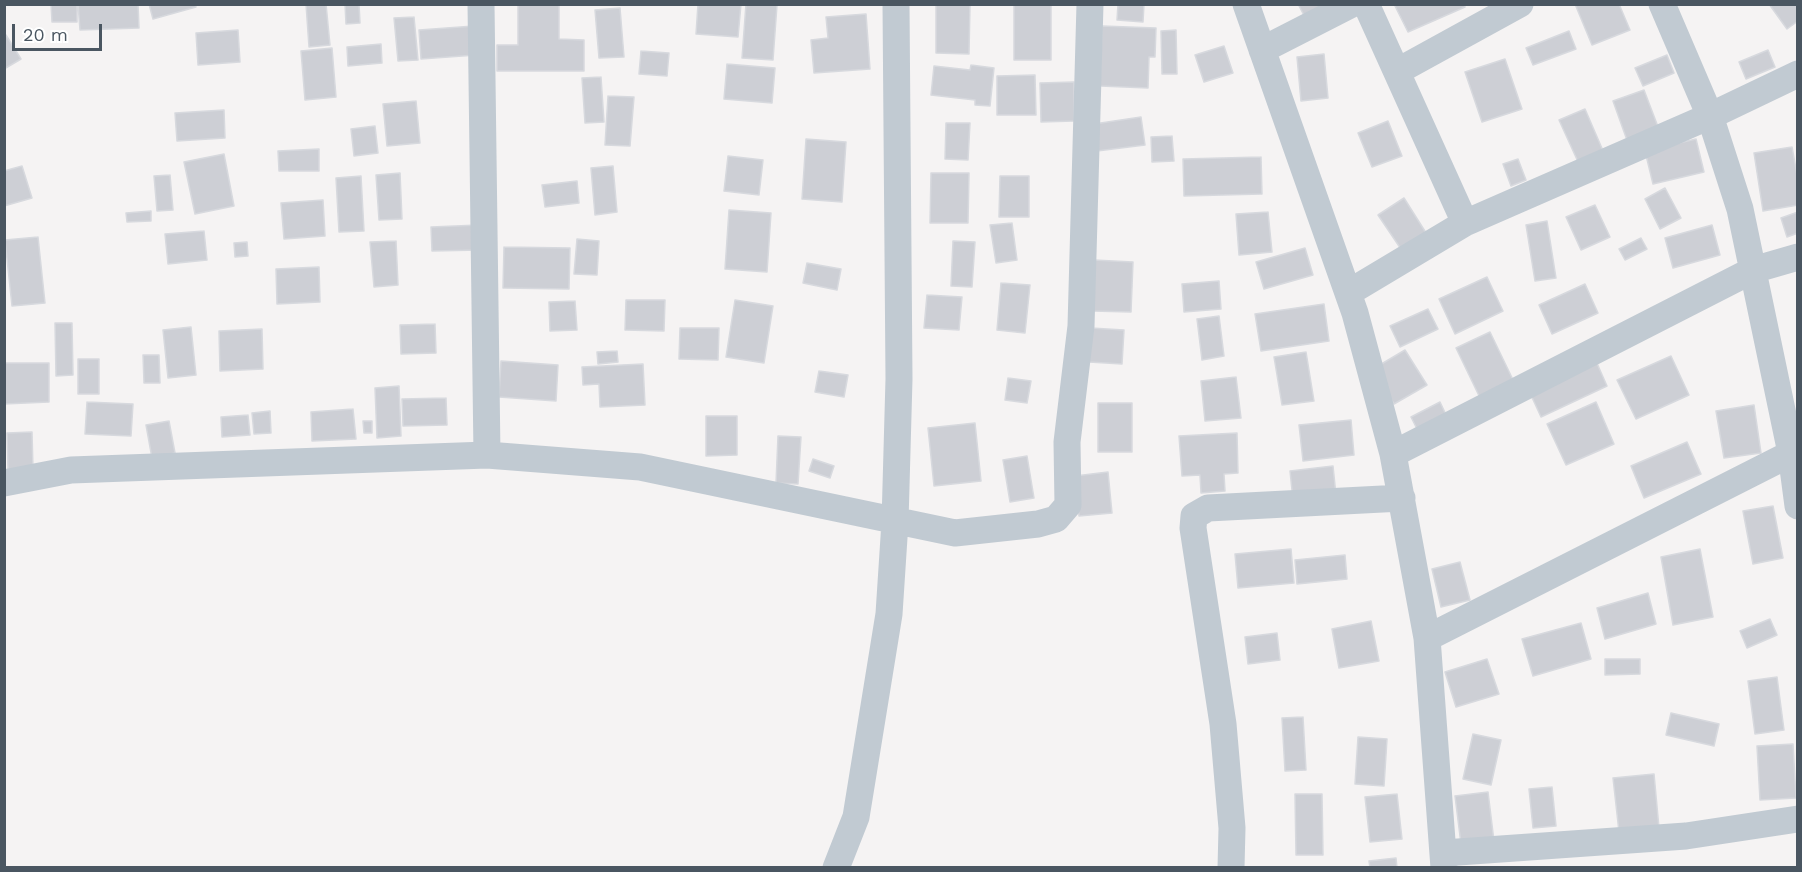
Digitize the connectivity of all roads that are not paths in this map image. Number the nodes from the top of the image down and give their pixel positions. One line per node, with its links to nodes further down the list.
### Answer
1 (481, 4): 19 (street)
2 (896, 4): 23 (street)
3 (1090, 4): 23 (street)
4 (1246, 4): 9 (street)
5 (1352, 4): 9 (street)
6 (1366, 4): 10 (street)
7 (1520, 4): 10 (street)
8 (1662, 4): 12 (street)
9 (1262, 50): 16 (street)
10 (1398, 71): 13 (street)
11 (1797, 74): 12 (street)
12 (1710, 116): 13 (street); 15 (street)
13 (1465, 223): 16 (street)
14 (1797, 257): 15 (street)
15 (1753, 270): 17 (street); 18 (street)
16 (1348, 293): 18 (street)
17 (1794, 452): 22 (street); 24 (street)
18 (1393, 454): 21 (street)
19 (487, 455): 20 (street); 23 (street)
20 (4, 483)
21 (1402, 498): 24 (street); 28 (street)
22 (1797, 506)
23 (896, 522): 27 (street)
24 (1427, 638): 26 (street)
25 (1797, 819): 26 (street)
26 (1444, 860)
27 (836, 867)
28 (1231, 867)

